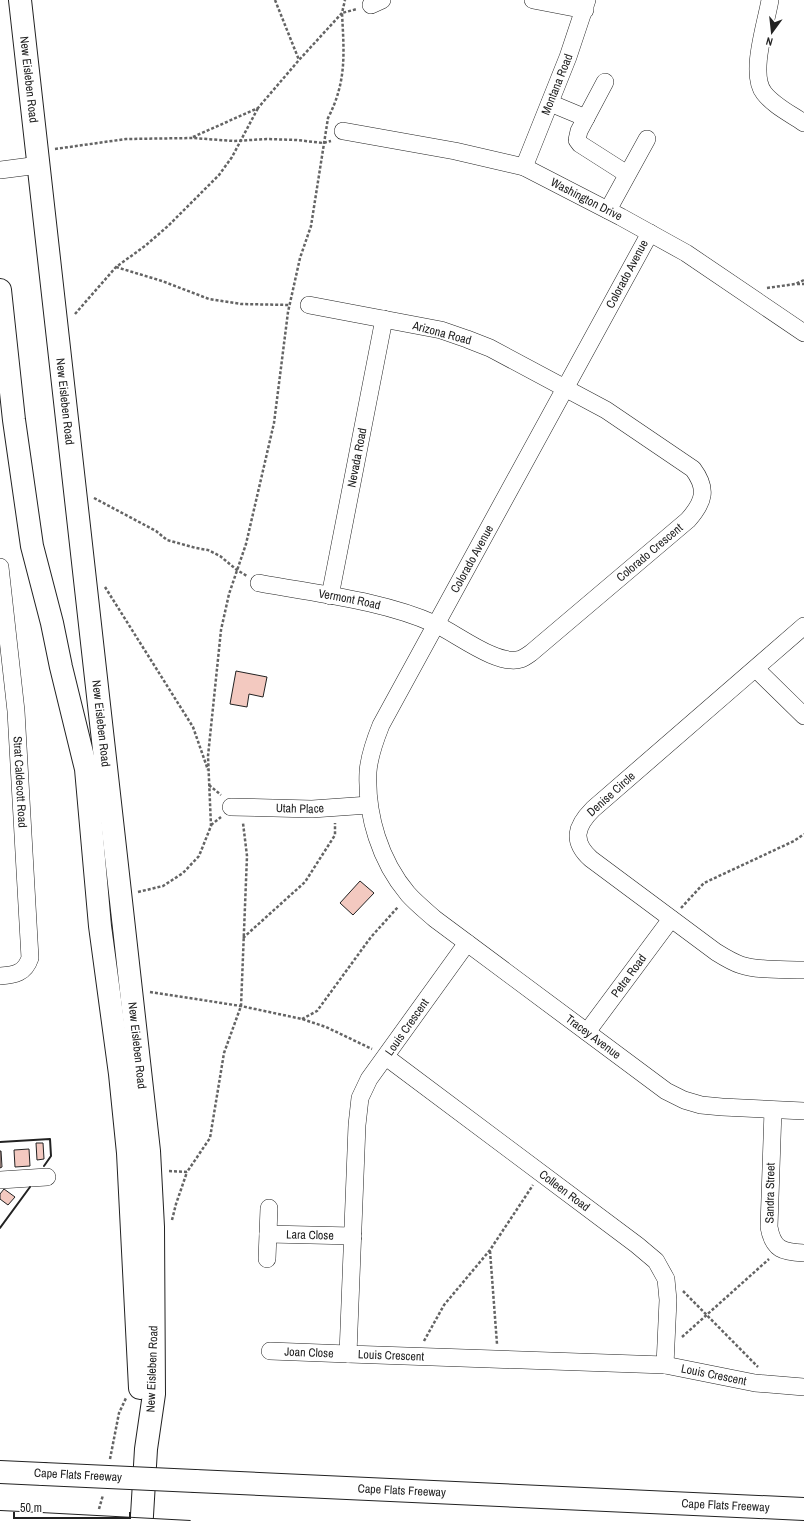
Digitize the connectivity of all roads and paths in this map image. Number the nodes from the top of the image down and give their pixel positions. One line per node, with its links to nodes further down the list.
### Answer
1 (20, 0): 20 (main road, New Eisleben Road)
2 (275, 0): 9 (path)
3 (345, 0): 8 (path)
4 (533, 0): 7 (street)
5 (770, 0): 13 (street)
6 (377, 2): 8 (path)
7 (586, 5): 11 (street, Montana Road)
8 (342, 13): 9 (path); 19 (path)
9 (299, 60): 12 (path)
10 (605, 82): 14 (street)
11 (550, 103): 14 (street); 21 (street, Montana Road)
12 (258, 108): 16 (path); 18 (path)
13 (800, 114)
14 (586, 118): 23 (street)
15 (343, 131): 19 (path); 21 (street, Washington Drive)
16 (193, 138): 18 (path); 20 (path)
17 (647, 139): 23 (street)
18 (240, 141): 19 (path); 26 (path)
19 (324, 143): 32 (path)
20 (45, 157): 22 (street); 90 (main road, New Eisleben Road)
21 (524, 167): 24 (street, Washington Drive)
22 (0, 170)
23 (628, 174): 24 (street)
24 (608, 210): 25 (street, Washington Drive)
25 (650, 233): 31 (street, Washington Drive); 37 (street, Colorado Avenue)
26 (116, 267): 32 (path); 34 (path)
27 (804, 280): 28 (path)
28 (795, 284): 29 (path); 31 (path)
29 (804, 284)
30 (0, 290): 90 (main road, New Eisleben Road)
31 (743, 292): 36 (street, Washington Drive)
32 (289, 304): 33 (path); 40 (path)
33 (309, 305): 35 (street, Arizona Road)
34 (75, 314)
35 (384, 319): 37 (street, Arizona Road); 43 (street, Nevada Road)
36 (804, 333)
37 (565, 390): 44 (street, Colorado Avenue); 44 (street, Colorado Crescent)
38 (88, 495): 40 (path)
39 (0, 568): 59 (street, Strat Caldecott Road)
40 (237, 570): 42 (path); 48 (path)
41 (102, 583): 48 (path)
42 (259, 583): 43 (street, Vermont Road)
43 (330, 596): 44 (street, Vermont Road)
44 (437, 624): 49 (street, Colorado Avenue)
45 (804, 626): 46 (street, Denise Circle)
46 (756, 669): 47 (street); 55 (street, Denise Circle)
47 (804, 716)
48 (209, 773): 53 (path)
49 (369, 805): 51 (street, Utah Place); 54 (street, Colorado Avenue)
50 (236, 807): 51 (street, Utah Place); 56 (path)
51 (336, 808): 56 (path)
52 (804, 834): 55 (path)
53 (133, 894)
54 (409, 895): 57 (street, Tracey Avenue); 62 (path)
55 (672, 919): 58 (street, Denise Circle); 63 (street, Petra Road)
56 (244, 938): 61 (path)
57 (467, 943): 63 (street, Tracey Avenue); 64 (street, Louis Crescent)
58 (804, 970)
59 (0, 976)
60 (144, 991): 61 (path)
61 (241, 1006): 62 (path); 68 (path)
62 (302, 1019): 64 (path)
63 (587, 1032): 65 (street, Tracey Avenue)
64 (386, 1057): 69 (street, Colleen Road); 75 (street, Louis Crescent)
65 (773, 1110): 66 (street, Tracey Avenue); 77 (street, Sandra Street)
66 (804, 1111)
67 (168, 1171): 68 (path)
68 (187, 1172): 73 (path)
69 (542, 1174): 76 (path); 87 (street, Colleen Road)
70 (47, 1178): 71 (street)
71 (0, 1180)
72 (269, 1208): 74 (street)
73 (171, 1223)
74 (268, 1234): 75 (street, Lara Close); 78 (street)
75 (353, 1236): 84 (street, Louis Crescent)
76 (490, 1250): 85 (path); 86 (path)
77 (804, 1252)
78 (267, 1259)
79 (768, 1261): 81 (path)
80 (682, 1289): 81 (path)
81 (707, 1315): 82 (path); 88 (path)
82 (681, 1338)
83 (270, 1351): 84 (street, Joan Close)
84 (348, 1354): 85 (street, Louis Crescent)
85 (413, 1356): 86 (street, Louis Crescent)
86 (498, 1359): 87 (street, Louis Crescent)
87 (665, 1365): 89 (street, Louis Crescent)
88 (761, 1370)
89 (804, 1387)
90 (146, 1449): 94 (main road, New Eisleben Road)
91 (0, 1472): 92 (main road, Cape Flats Freeway, bridge)
92 (804, 1509)
93 (0, 1522): 95 (main road, bridge)
94 (141, 1532)
95 (190, 1532)

